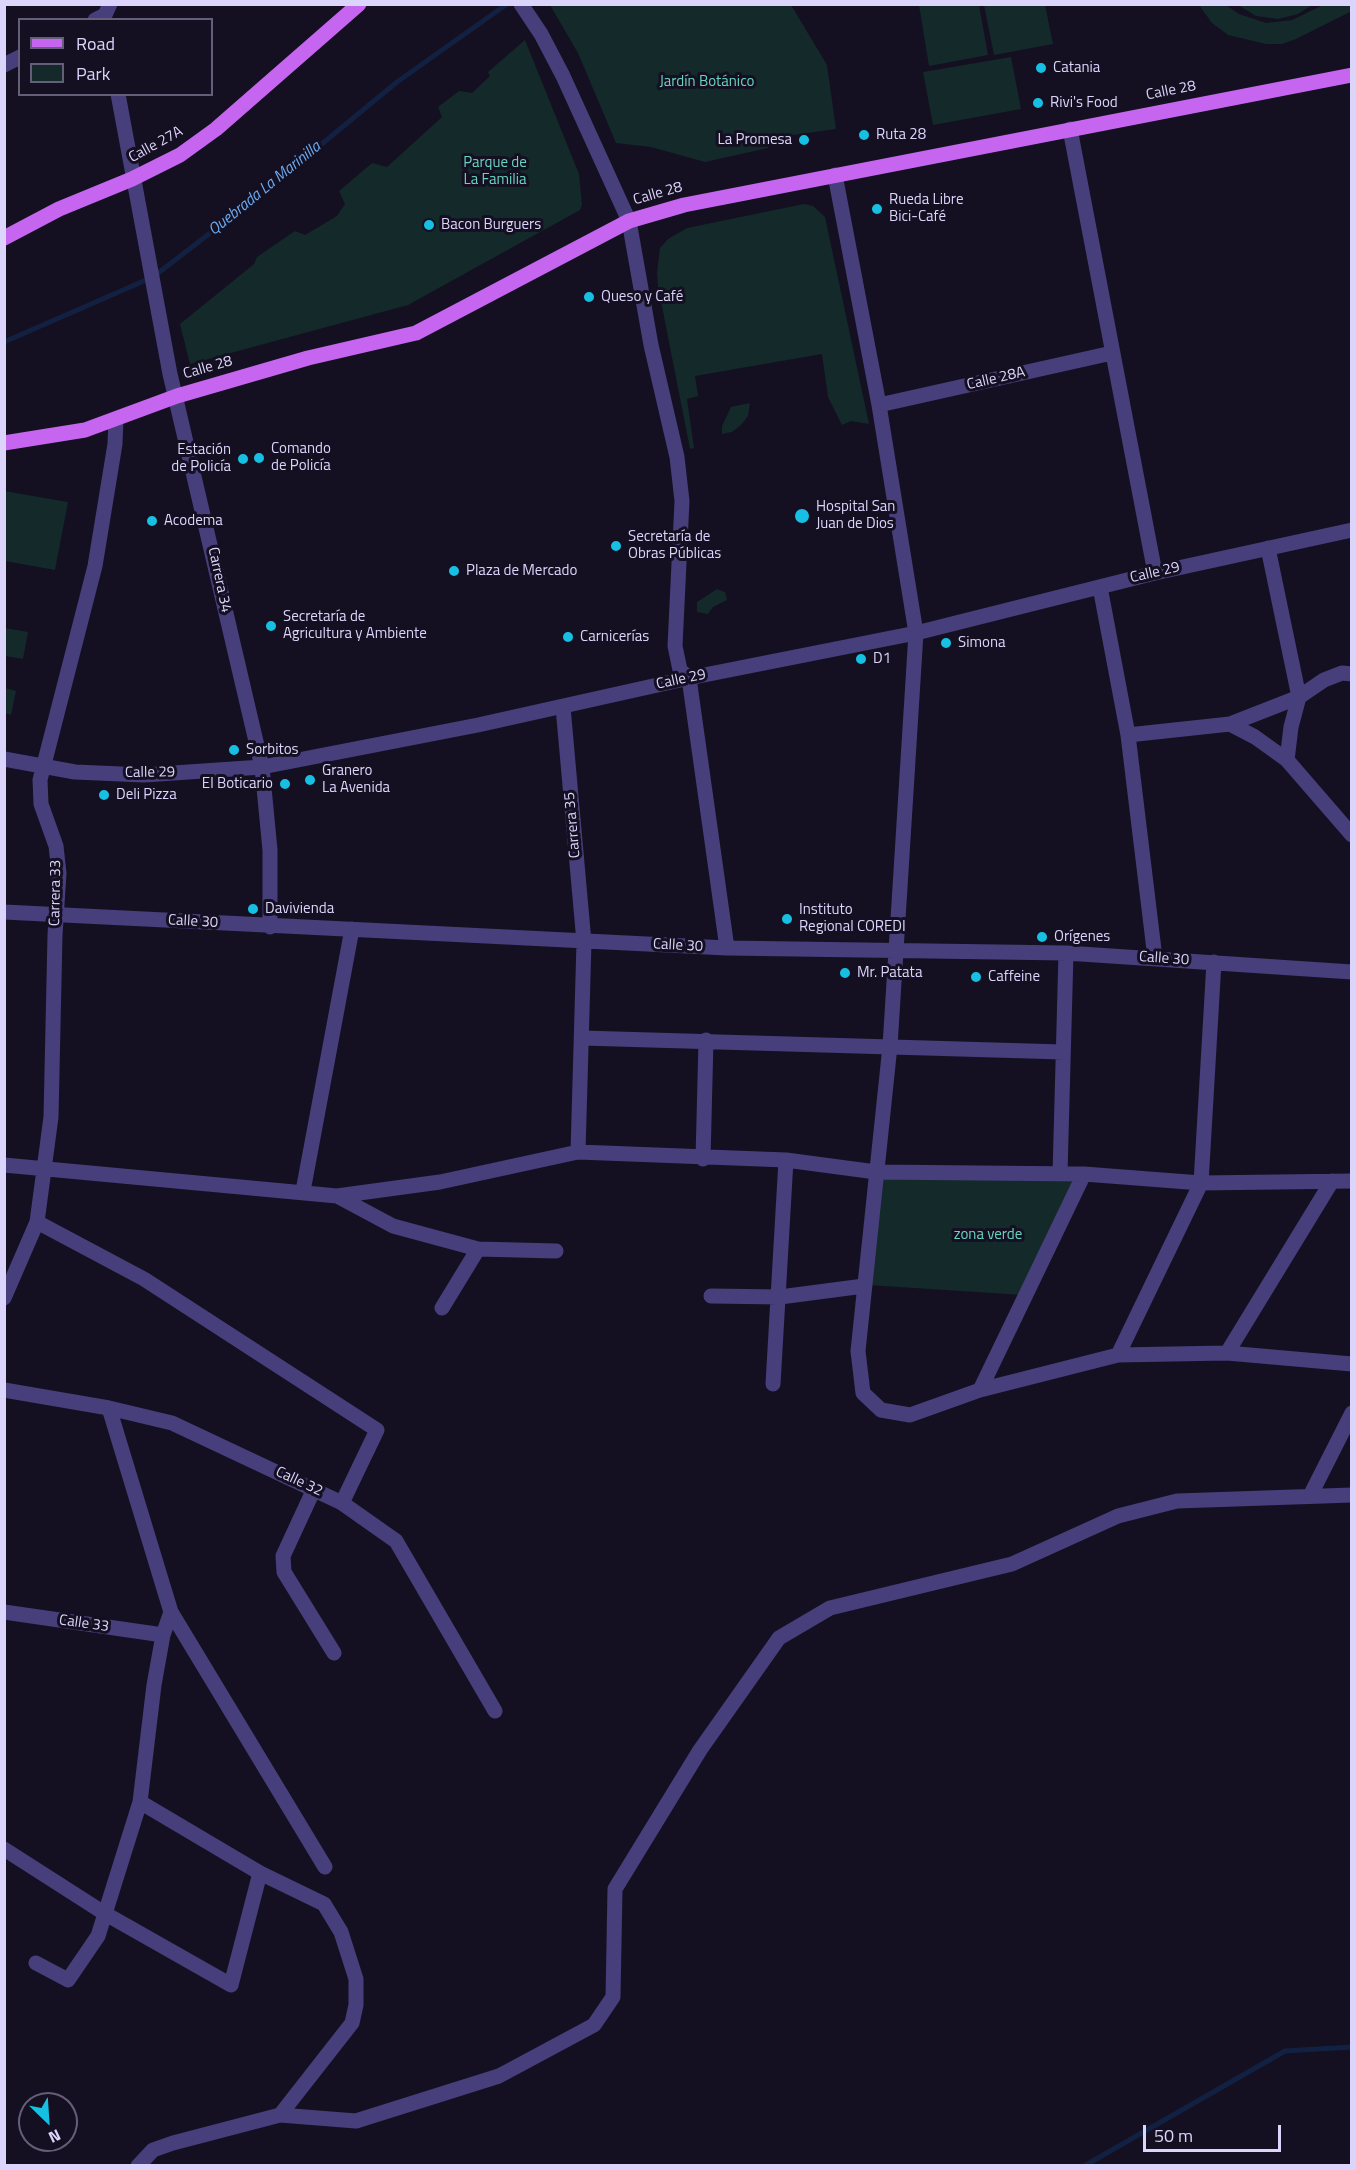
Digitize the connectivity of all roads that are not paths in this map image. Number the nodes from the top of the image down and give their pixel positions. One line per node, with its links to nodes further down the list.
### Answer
1 (359, 4): 9 (main road, Calle 27A)
2 (521, 4): 10 (street)
3 (18, 58): 4 (street)
4 (4, 65)
5 (1352, 75): 7 (main road, Calle 28)
6 (118, 96): 9 (street, Carrera 34)
7 (1070, 129): 8 (main road, Calle 28); 12 (street)
8 (835, 175): 10 (main road, Calle 28); 14 (street)
9 (132, 179): 11 (main road, Calle 27A); 13 (street, Carrera 34)
10 (629, 221): 13 (main road, Calle 28); 23 (street)
11 (4, 238)
12 (1112, 353): 14 (street, Calle 28A); 19 (street)
13 (177, 396): 15 (main road, Calle 28); 31 (street, Carrera 34)
14 (879, 405): 21 (street)
15 (116, 418): 16 (main road, Calle 28); 30 (street, Carrera 33)
16 (4, 443)
17 (1352, 530): 18 (street, Calle 29)
18 (1268, 548): 19 (street, Calle 29); 24 (street)
19 (1155, 573): 20 (street, Calle 29)
20 (1100, 587): 21 (street, Calle 29); 27 (street)
21 (916, 633): 23 (street, Calle 29); 39 (street)
22 (1352, 674): 24 (street)
23 (689, 678): 25 (street, Calle 29); 38 (street)
24 (1299, 697): 26 (street); 29 (street)
25 (563, 707): 31 (street, Calle 29); 37 (street, Carrera 35)
26 (1230, 724): 27 (street); 29 (street)
27 (1128, 735): 41 (street)
28 (4, 759): 30 (street, Calle 29)
29 (1287, 760): 32 (street)
30 (43, 766): 31 (street, Calle 29); 34 (street, Carrera 33)
31 (262, 767): 35 (street, Carrera 34)
32 (1352, 835)
33 (4, 912): 34 (street, Calle 30)
34 (56, 915): 35 (street, Calle 30); 52 (street, Carrera 33)
35 (270, 927): 36 (street, Calle 30)
36 (352, 929): 37 (street, Calle 30); 59 (street)
37 (584, 942): 38 (street, Calle 30); 44 (street, Carrera 35)
38 (727, 948): 39 (street, Calle 30)
39 (895, 950): 40 (street, Calle 30); 46 (street)
40 (1066, 953): 41 (street, Calle 30); 47 (street)
41 (1155, 958): 42 (street, Calle 30)
42 (1214, 962): 43 (street, Calle 30); 58 (street)
43 (1352, 972)
44 (582, 1038): 45 (street); 48 (street, Carrera 35)
45 (706, 1040): 46 (street); 49 (street)
46 (890, 1046): 47 (street); 53 (street)
47 (1063, 1052): 54 (street)
48 (578, 1152): 49 (street); 60 (street)
49 (703, 1159): 50 (street)
50 (786, 1160): 53 (street); 66 (street)
51 (4, 1165): 52 (street)
52 (46, 1168): 59 (street); 61 (street, Carrera 33)
53 (876, 1172): 54 (street); 64 (street)
54 (1060, 1174): 55 (street)
55 (1084, 1174): 58 (street); 74 (street)
56 (1332, 1181): 57 (street); 58 (street); 69 (street)
57 (1352, 1181)
58 (1201, 1183): 70 (street)
59 (303, 1191): 60 (street)
60 (337, 1196): 62 (street)
61 (37, 1222): 67 (street, Carrera 33); 80 (street)
62 (478, 1249): 63 (street); 68 (street)
63 (556, 1251)
64 (864, 1286): 66 (street); 74 (street)
65 (711, 1296): 66 (street)
66 (780, 1297): 72 (street)
67 (4, 1298)
68 (442, 1308)
69 (1227, 1353): 70 (street); 71 (street)
70 (1118, 1355): 74 (street)
71 (1352, 1364)
72 (773, 1384)
73 (4, 1390): 75 (street, Calle 32)
74 (980, 1390)
75 (110, 1408): 77 (street, Calle 32); 82 (street)
76 (1352, 1413): 79 (street)
77 (314, 1489): 80 (street, Calle 32); 84 (street)
78 (1352, 1495): 79 (street)
79 (1310, 1496): 92 (street)
80 (342, 1503): 85 (street, Calle 32)
81 (4, 1612): 83 (street, Calle 33)
82 (171, 1612): 83 (street); 88 (street)
83 (163, 1635): 86 (street)
84 (334, 1653)
85 (495, 1711)
86 (140, 1803): 89 (street); 90 (street)
87 (4, 1849): 90 (street)
88 (325, 1867)
89 (260, 1873): 90 (street); 92 (street)
90 (104, 1913): 91 (street)
91 (36, 1963)
92 (280, 2115): 93 (street)
93 (138, 2166)

